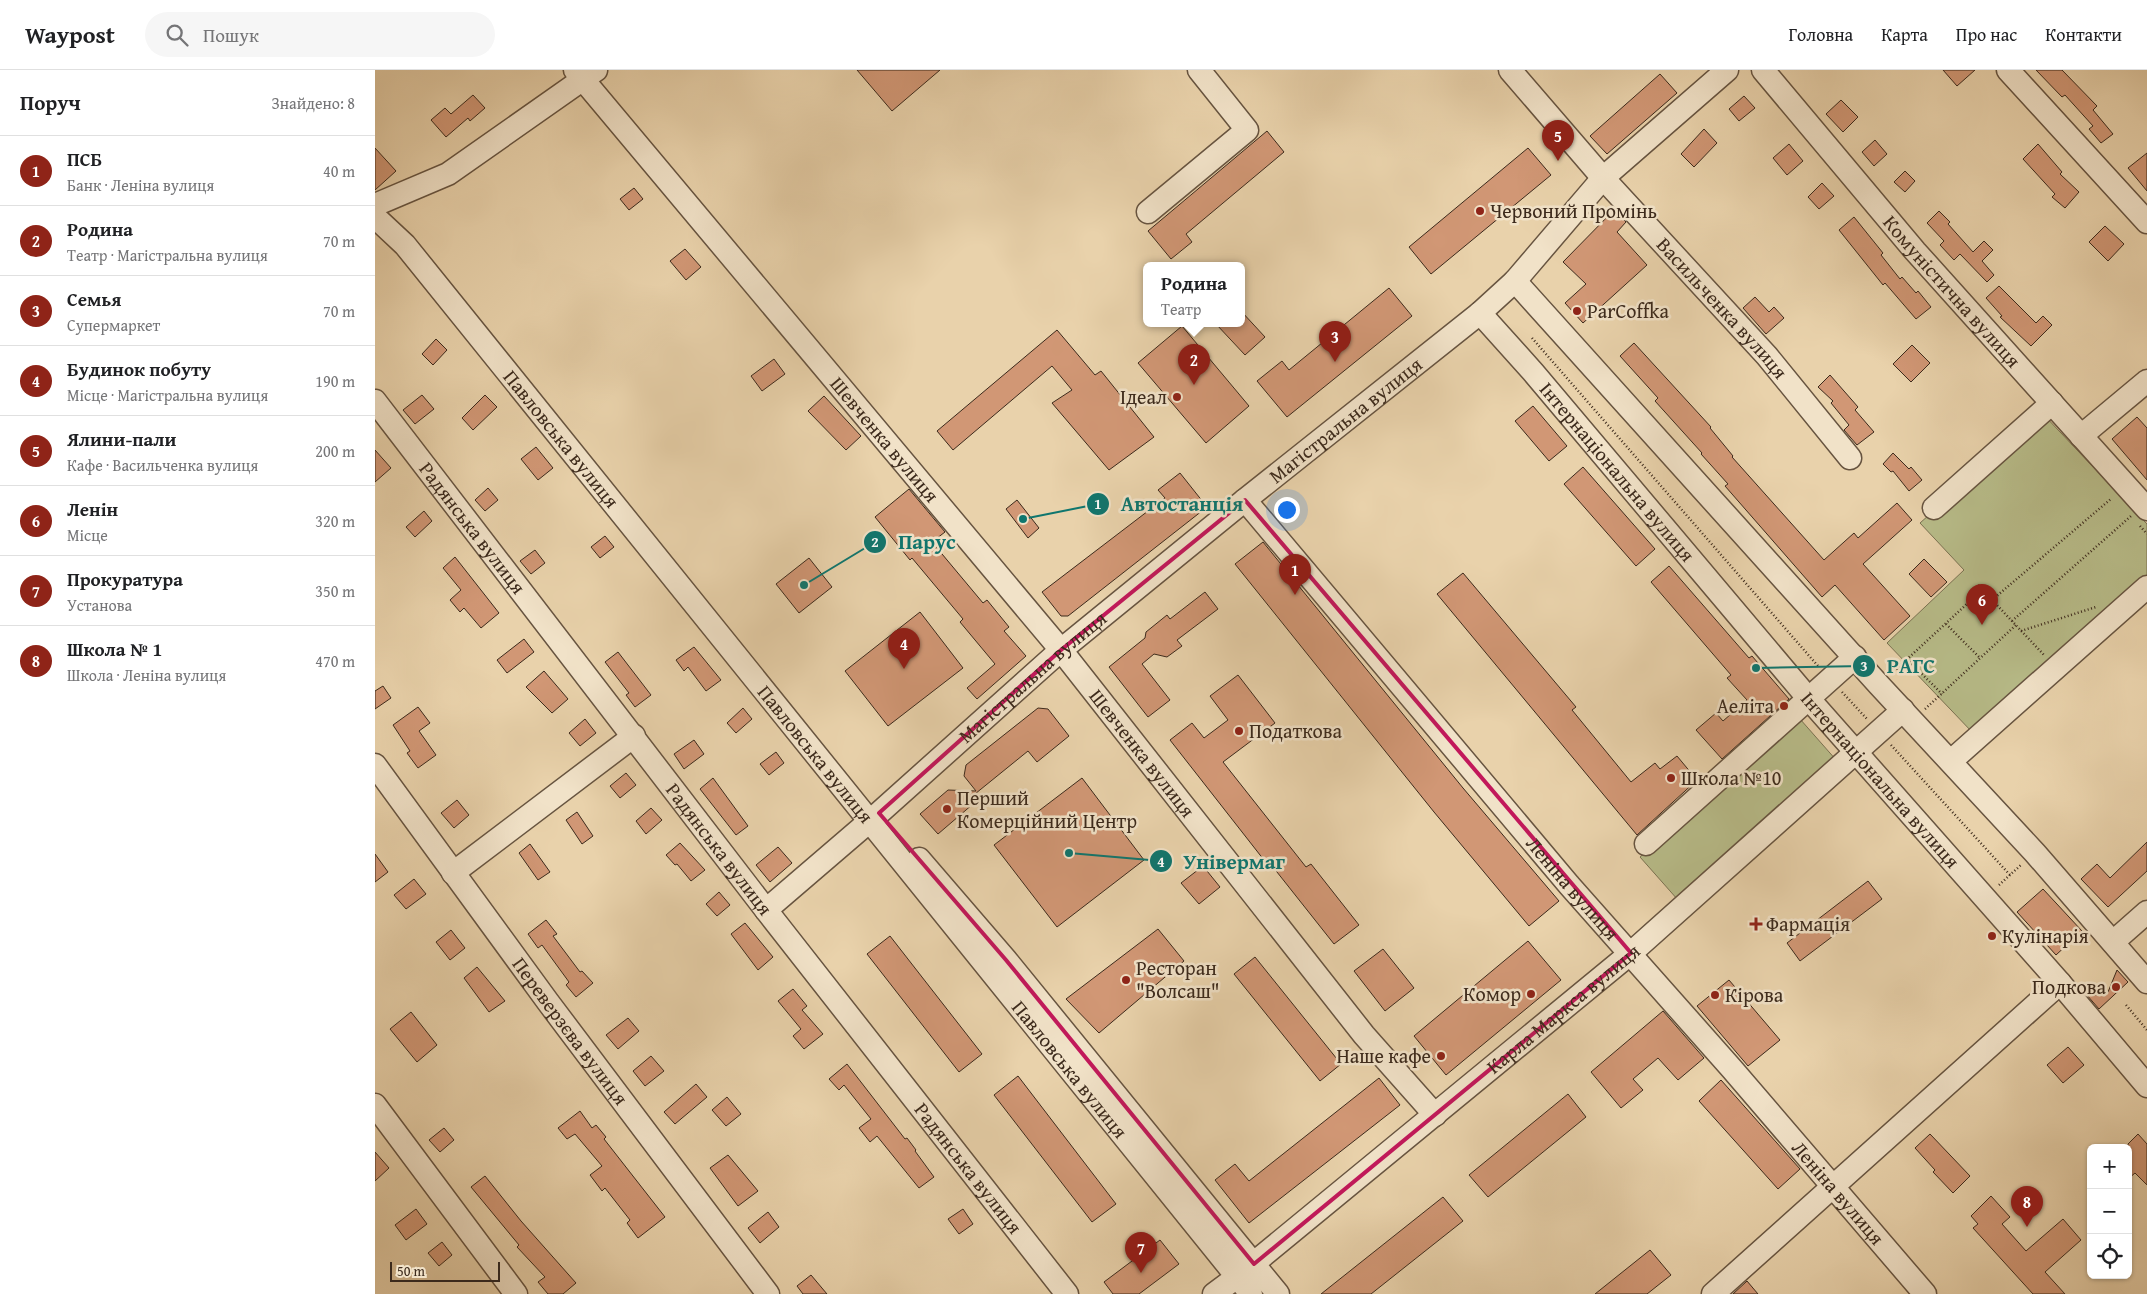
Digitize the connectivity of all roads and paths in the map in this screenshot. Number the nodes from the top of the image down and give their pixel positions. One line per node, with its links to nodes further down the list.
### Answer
1 (1199, 70): 9 (street)
2 (1511, 70): 7 (street, Васильченка вулиця)
3 (1727, 70): 7 (street, Магістральна вулиця)
4 (1763, 70): 17 (street, Комуністична вулиця)
5 (2008, 70): 11 (street)
6 (585, 74): 8 (street); 33 (street, Шевченка вулиця)
7 (1603, 178): 12 (street, Магістральна вулиця); 19 (street, Васильченка вулиця)
8 (375, 205)
9 (1147, 212)
10 (375, 217): 48 (street, Павловська вулиця)
11 (2147, 222)
12 (1515, 281): 13 (street, Магістральна вулиця); 34 (street)
13 (1480, 313): 21 (street, Магістральна вулиця); 41 (street, Інтернаціональна вулиця)
14 (1532, 338): 38 (path)
15 (2147, 381): 18 (street)
16 (375, 401): 44 (street, Радянська вулиця)
17 (2051, 403): 18 (street, Комуністична вулиця); 22 (street)
18 (2081, 436): 23 (street, Комуністична вулиця)
19 (1850, 458)
20 (2113, 497): 27 (path)
21 (1245, 500): 33 (street, Магістральна вулиця); 57 (street, Леніна вулиця)
22 (1934, 508)
23 (2139, 513): 29 (path)
24 (1978, 585): 26 (path)
25 (2147, 587): 37 (street)
26 (1982, 590): 29 (path); 30 (path)
27 (1992, 600)
28 (2105, 604): 32 (path)
29 (2012, 621): 31 (path)
30 (1946, 623): 35 (path); 36 (path)
31 (2015, 625): 32 (path); 35 (path)
32 (2021, 631): 37 (path)
33 (1061, 650): 48 (street, Магістральна вулиця); 64 (street, Шевченка вулиця)
34 (1855, 657): 38 (street); 39 (street)
35 (1980, 658): 40 (path)
36 (1907, 659): 39 (path); 40 (path)
37 (2056, 668): 46 (street)
38 (1829, 678): 41 (street); 43 (path)
39 (1879, 684): 42 (street)
40 (1942, 694): 42 (path)
41 (1808, 698): 45 (street, Інтернаціональна вулиця); 49 (street)
42 (1908, 716): 43 (street, Карла Маркса вулиця); 46 (street)
43 (1879, 731): 45 (street, Карла Маркса вулиця); 52 (path)
44 (634, 736): 51 (street); 54 (street, Радянська вулиця)
45 (1856, 751): 53 (street, Інтернаціональна вулиця); 57 (street, Карла Маркса вулиця)
46 (1951, 761): 50 (street)
47 (375, 765): 51 (street, Переверзєва вулиця)
48 (874, 816): 54 (street, Магістральна вулиця); 66 (street, Павловська вулиця)
49 (1646, 844)
50 (2035, 853): 52 (path); 56 (street)
51 (453, 872): 68 (street, Переверзєва вулиця)
52 (2010, 875): 53 (path)
53 (1985, 898): 59 (street, Інтернаціональна вулиця)
54 (766, 910): 69 (street, Радянська вулиця)
55 (2147, 912): 56 (street)
56 (2113, 942): 58 (street)
57 (1631, 953): 64 (street, Карла Маркса вулиця); 65 (street, Леніна вулиця)
58 (2147, 982)
59 (2060, 983): 62 (street, Інтернаціональна вулиця); 65 (street)
60 (2126, 1005): 61 (path)
61 (2147, 1030)
62 (2147, 1086)
63 (375, 1105): 67 (street)
64 (1435, 1115): 66 (street, Карла Маркса вулиця)
65 (1833, 1187): 72 (street); 73 (street, Леніна вулиця)
66 (1247, 1278): 70 (street, Карла Маркса вулиця); 71 (street, Павловська вулиця)
67 (516, 1294)
68 (768, 1294)
69 (1067, 1294)
70 (1214, 1294)
71 (1278, 1294)
72 (1713, 1294)
73 (1925, 1294)

